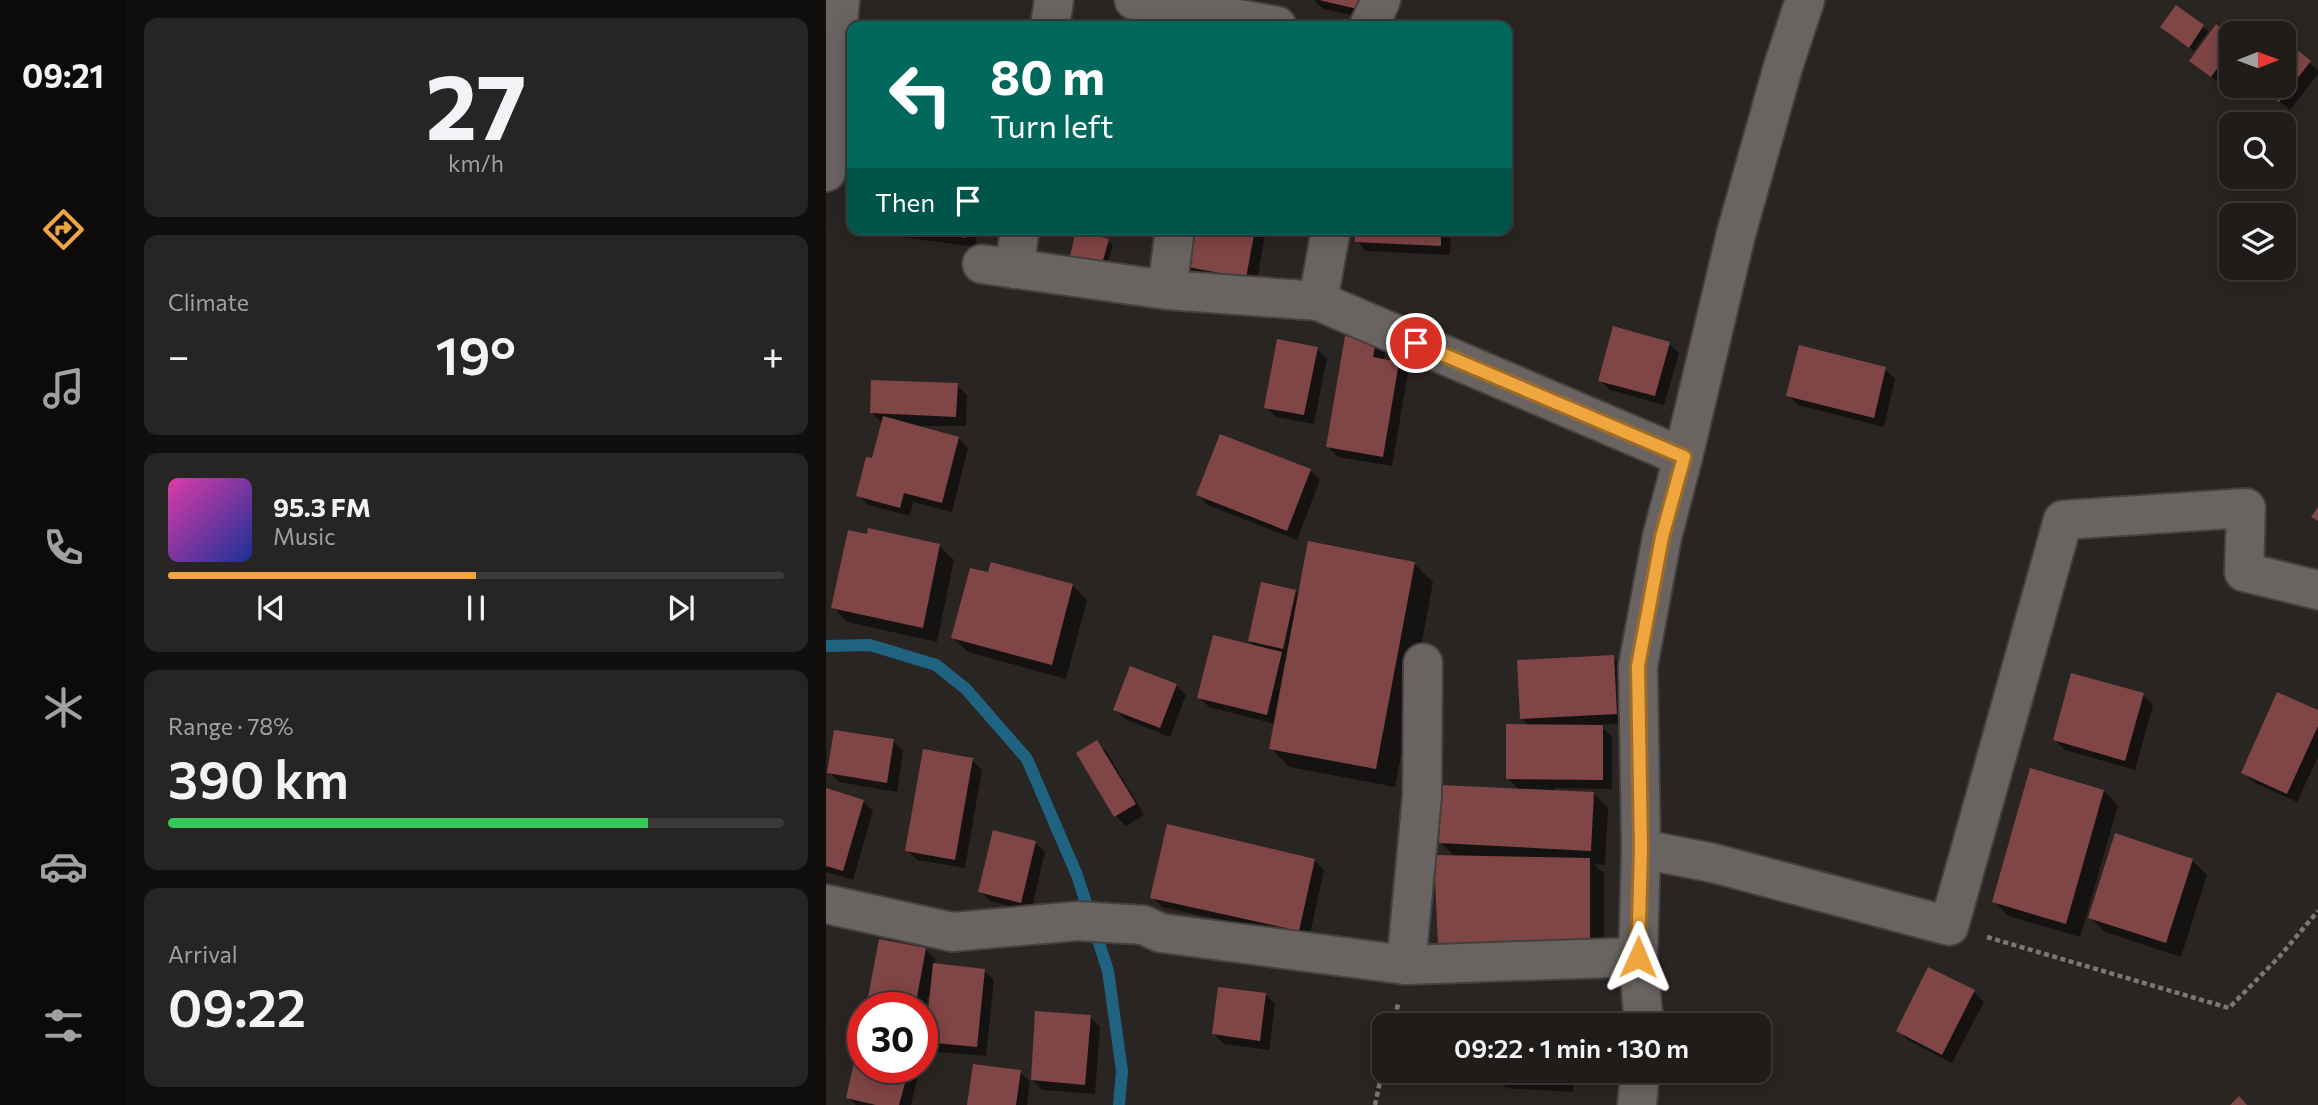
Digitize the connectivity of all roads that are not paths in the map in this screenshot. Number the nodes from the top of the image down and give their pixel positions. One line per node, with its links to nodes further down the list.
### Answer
1 (840, 0): 9 (street)
2 (1054, 0): 7 (street)
3 (1134, 0): 6 (street)
4 (1381, 0): 8 (street)
5 (1805, 0): 15 (street)
6 (1204, 20)
7 (1051, 21)
8 (1371, 21)
9 (826, 172)
10 (1017, 235): 13 (street)
11 (1174, 235): 13 (street)
12 (1330, 235): 14 (street)
13 (1167, 290): 14 (street)
14 (1318, 301): 15 (street)
15 (1684, 457): 18 (street)
16 (2318, 590): 18 (street)
17 (1423, 663): 21 (street)
18 (1641, 849): 20 (street)
19 (826, 904): 21 (street)
20 (1638, 957): 21 (street); 22 (street)
21 (1406, 965)
22 (1643, 1013)
23 (1639, 1083): 24 (street)
24 (1637, 1105)

